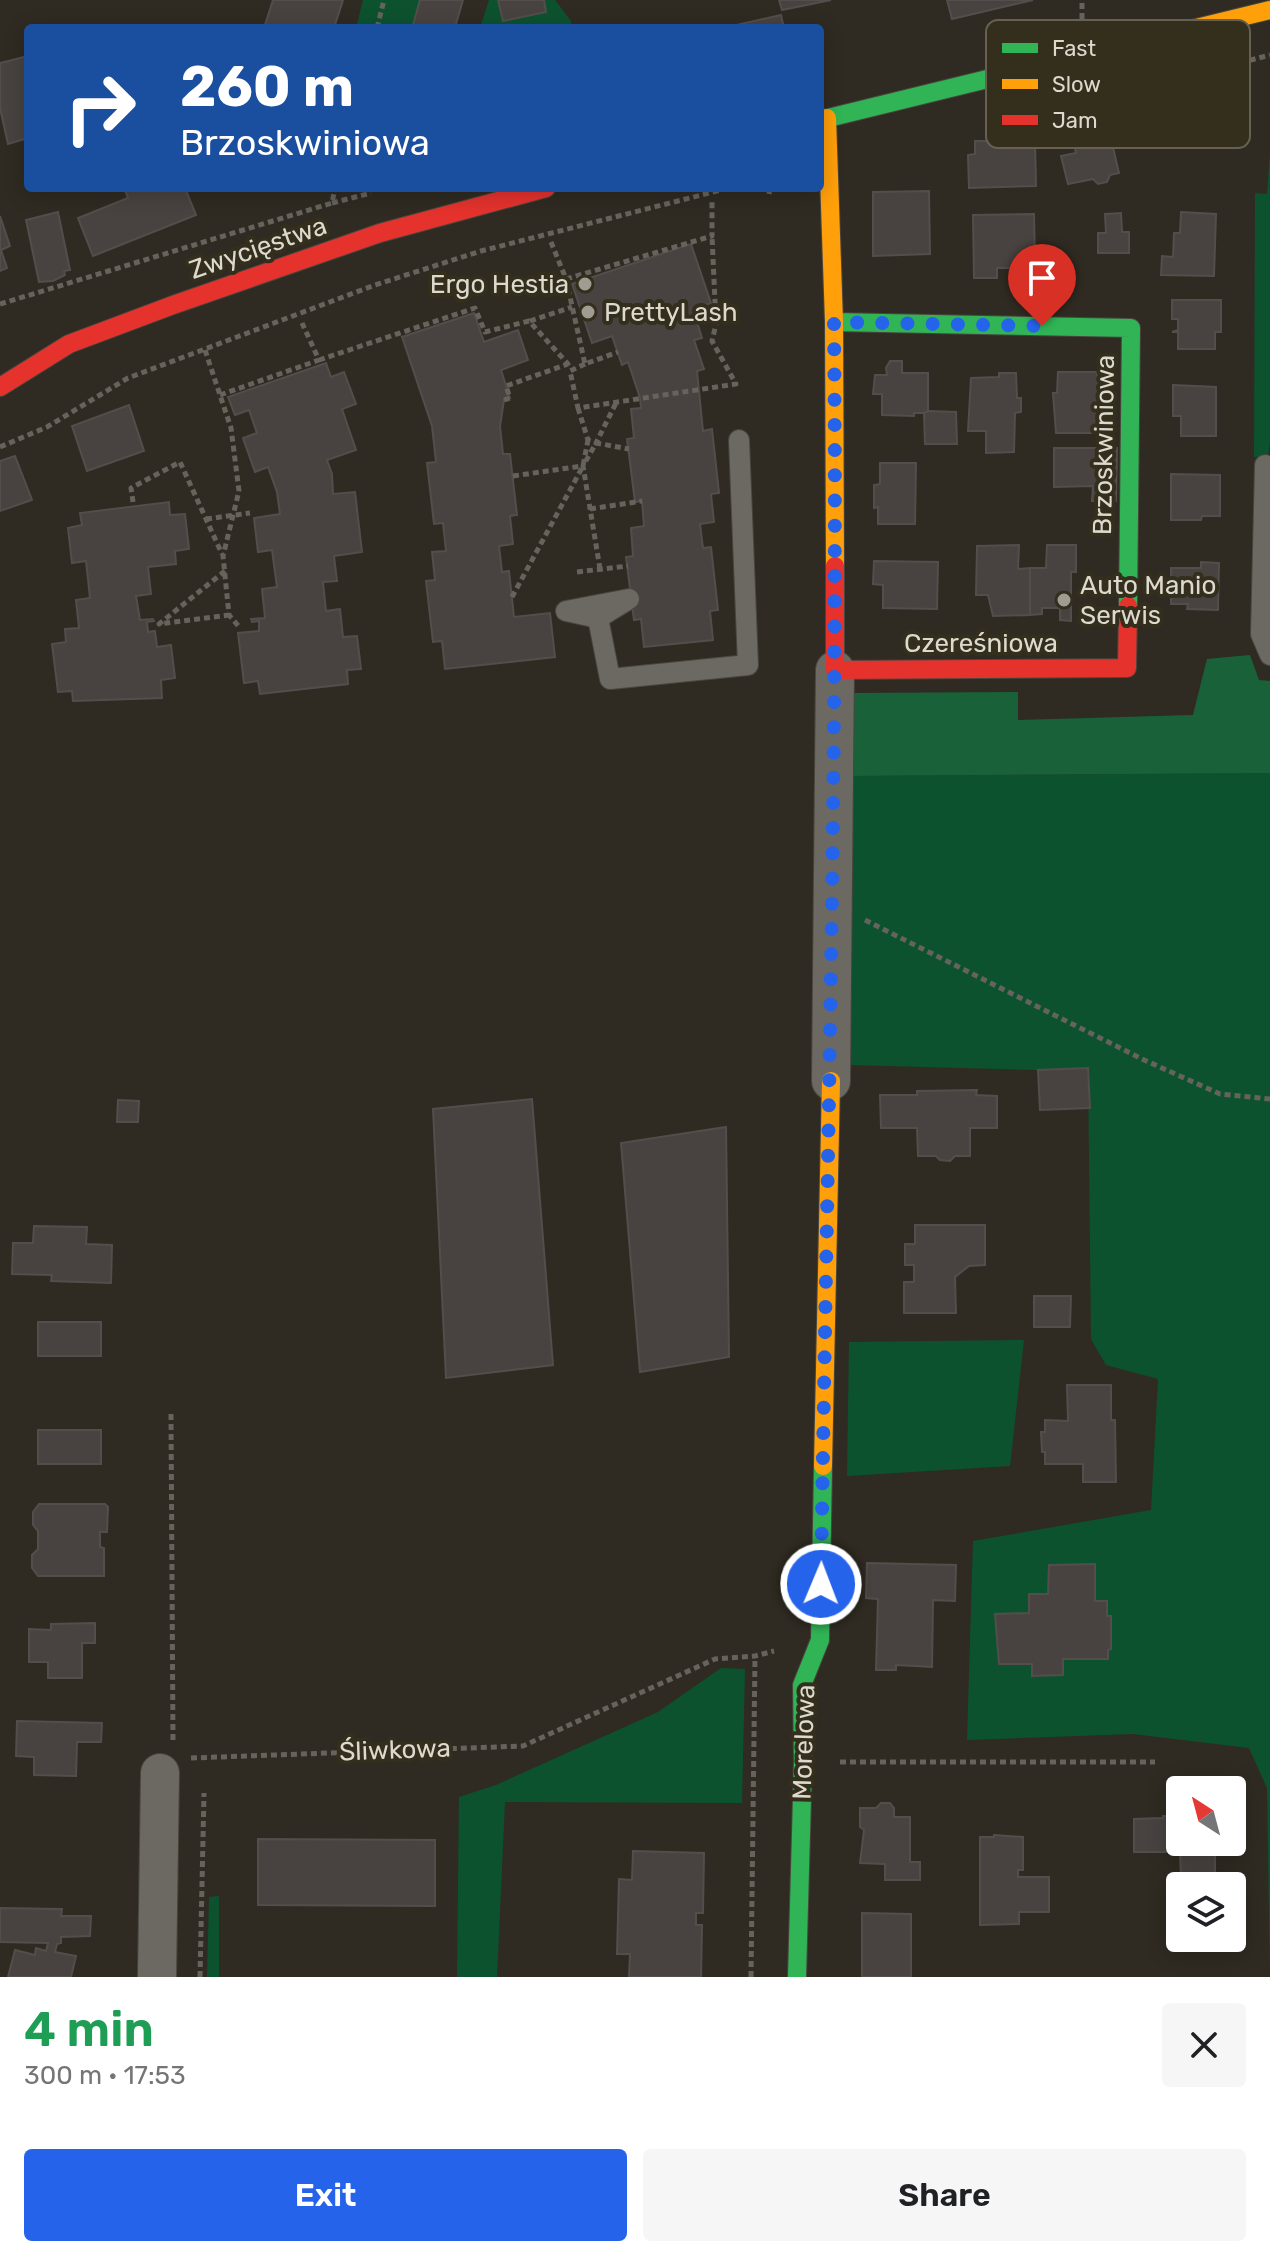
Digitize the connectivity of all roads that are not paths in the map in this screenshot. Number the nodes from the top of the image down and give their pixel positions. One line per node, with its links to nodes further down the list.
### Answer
1 (1270, 10): 2 (street)
2 (1229, 20)
3 (986, 79): 4 (street)
4 (824, 119): 6 (street, Morelowa)
5 (531, 192): 7 (street, Zwycięstwa)
6 (834, 322): 12 (street, Brzoskwiniowa); 13 (street, Morelowa)
7 (0, 387)
8 (739, 440): 10 (lane)
9 (1265, 465): 11 (lane)
10 (598, 618)
11 (1270, 655)
12 (1127, 668): 13 (street, Czereśniowa)
13 (835, 670): 14 (street, Morelowa)
14 (831, 1081): 17 (street, Morelowa)
15 (167, 1766): 16 (street)
16 (157, 1977)
17 (797, 1977)

